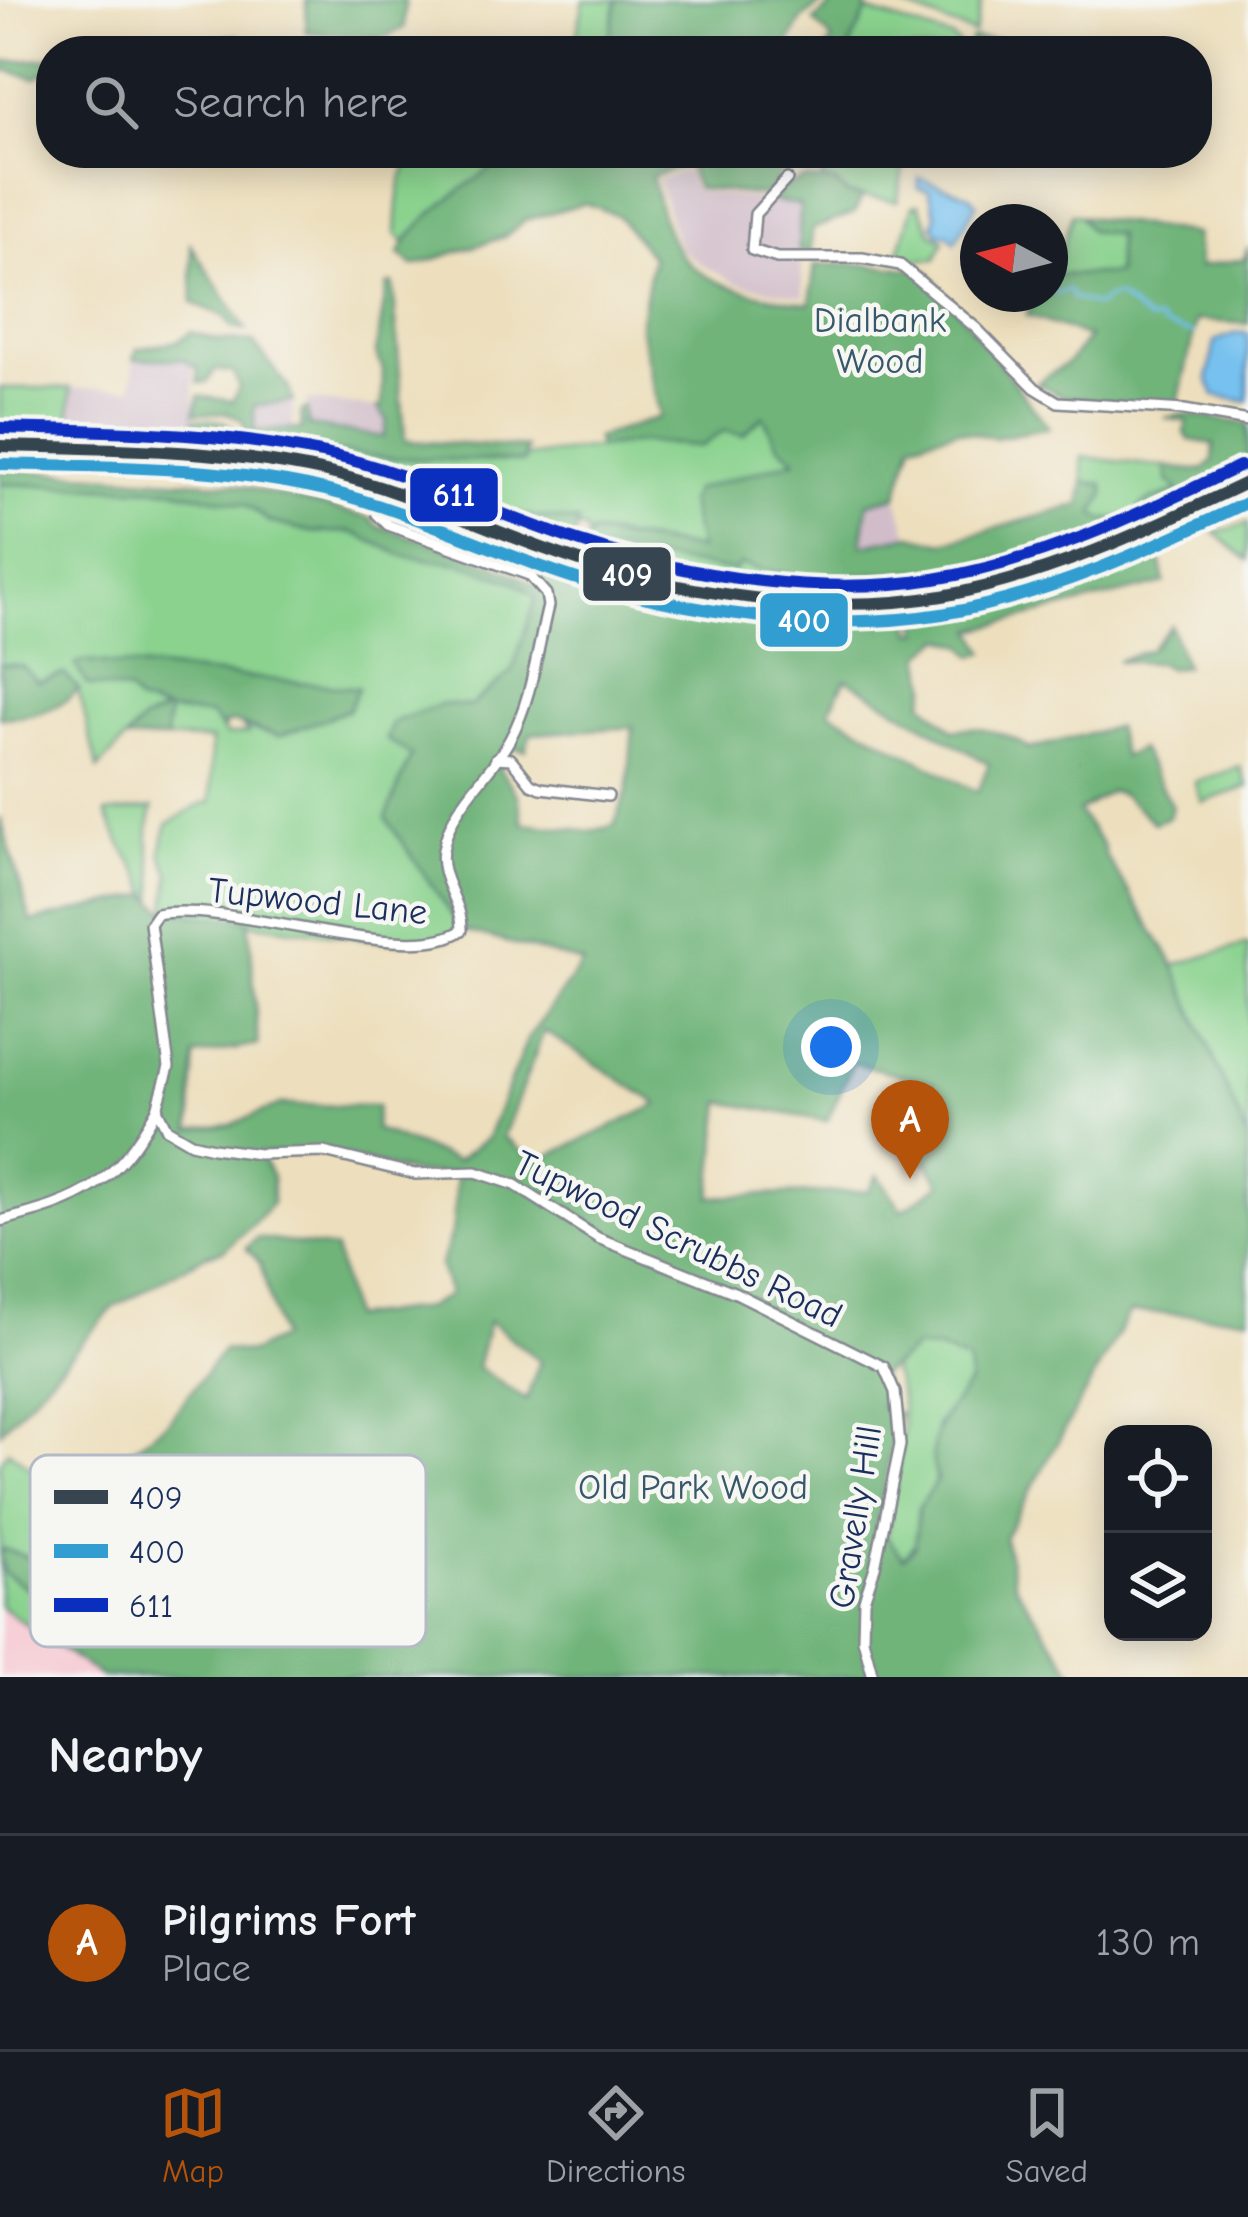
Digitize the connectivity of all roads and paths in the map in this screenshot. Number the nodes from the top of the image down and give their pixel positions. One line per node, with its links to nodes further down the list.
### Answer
1 (787, 179): 2 (street)
2 (1248, 421)
3 (0, 446): 5 (highway)
4 (0, 459): 7 (highway)
5 (1248, 482)
6 (1248, 499): 7 (highway)
7 (379, 502): 8 (street, Tupwood Lane)
8 (496, 758): 9 (street); 10 (street, Tupwood Lane)
9 (608, 796)
10 (157, 1108): 11 (street, Tupwood Lane); 12 (street)
11 (146, 1128): 12 (street, Tupwood Scrubbs Road); 13 (street, Tupwood Lane)
12 (167, 1129): 14 (street, Tupwood Scrubbs Road)
13 (0, 1221)
14 (884, 1367): 15 (street, Gravelly Hill)
15 (873, 1677)

